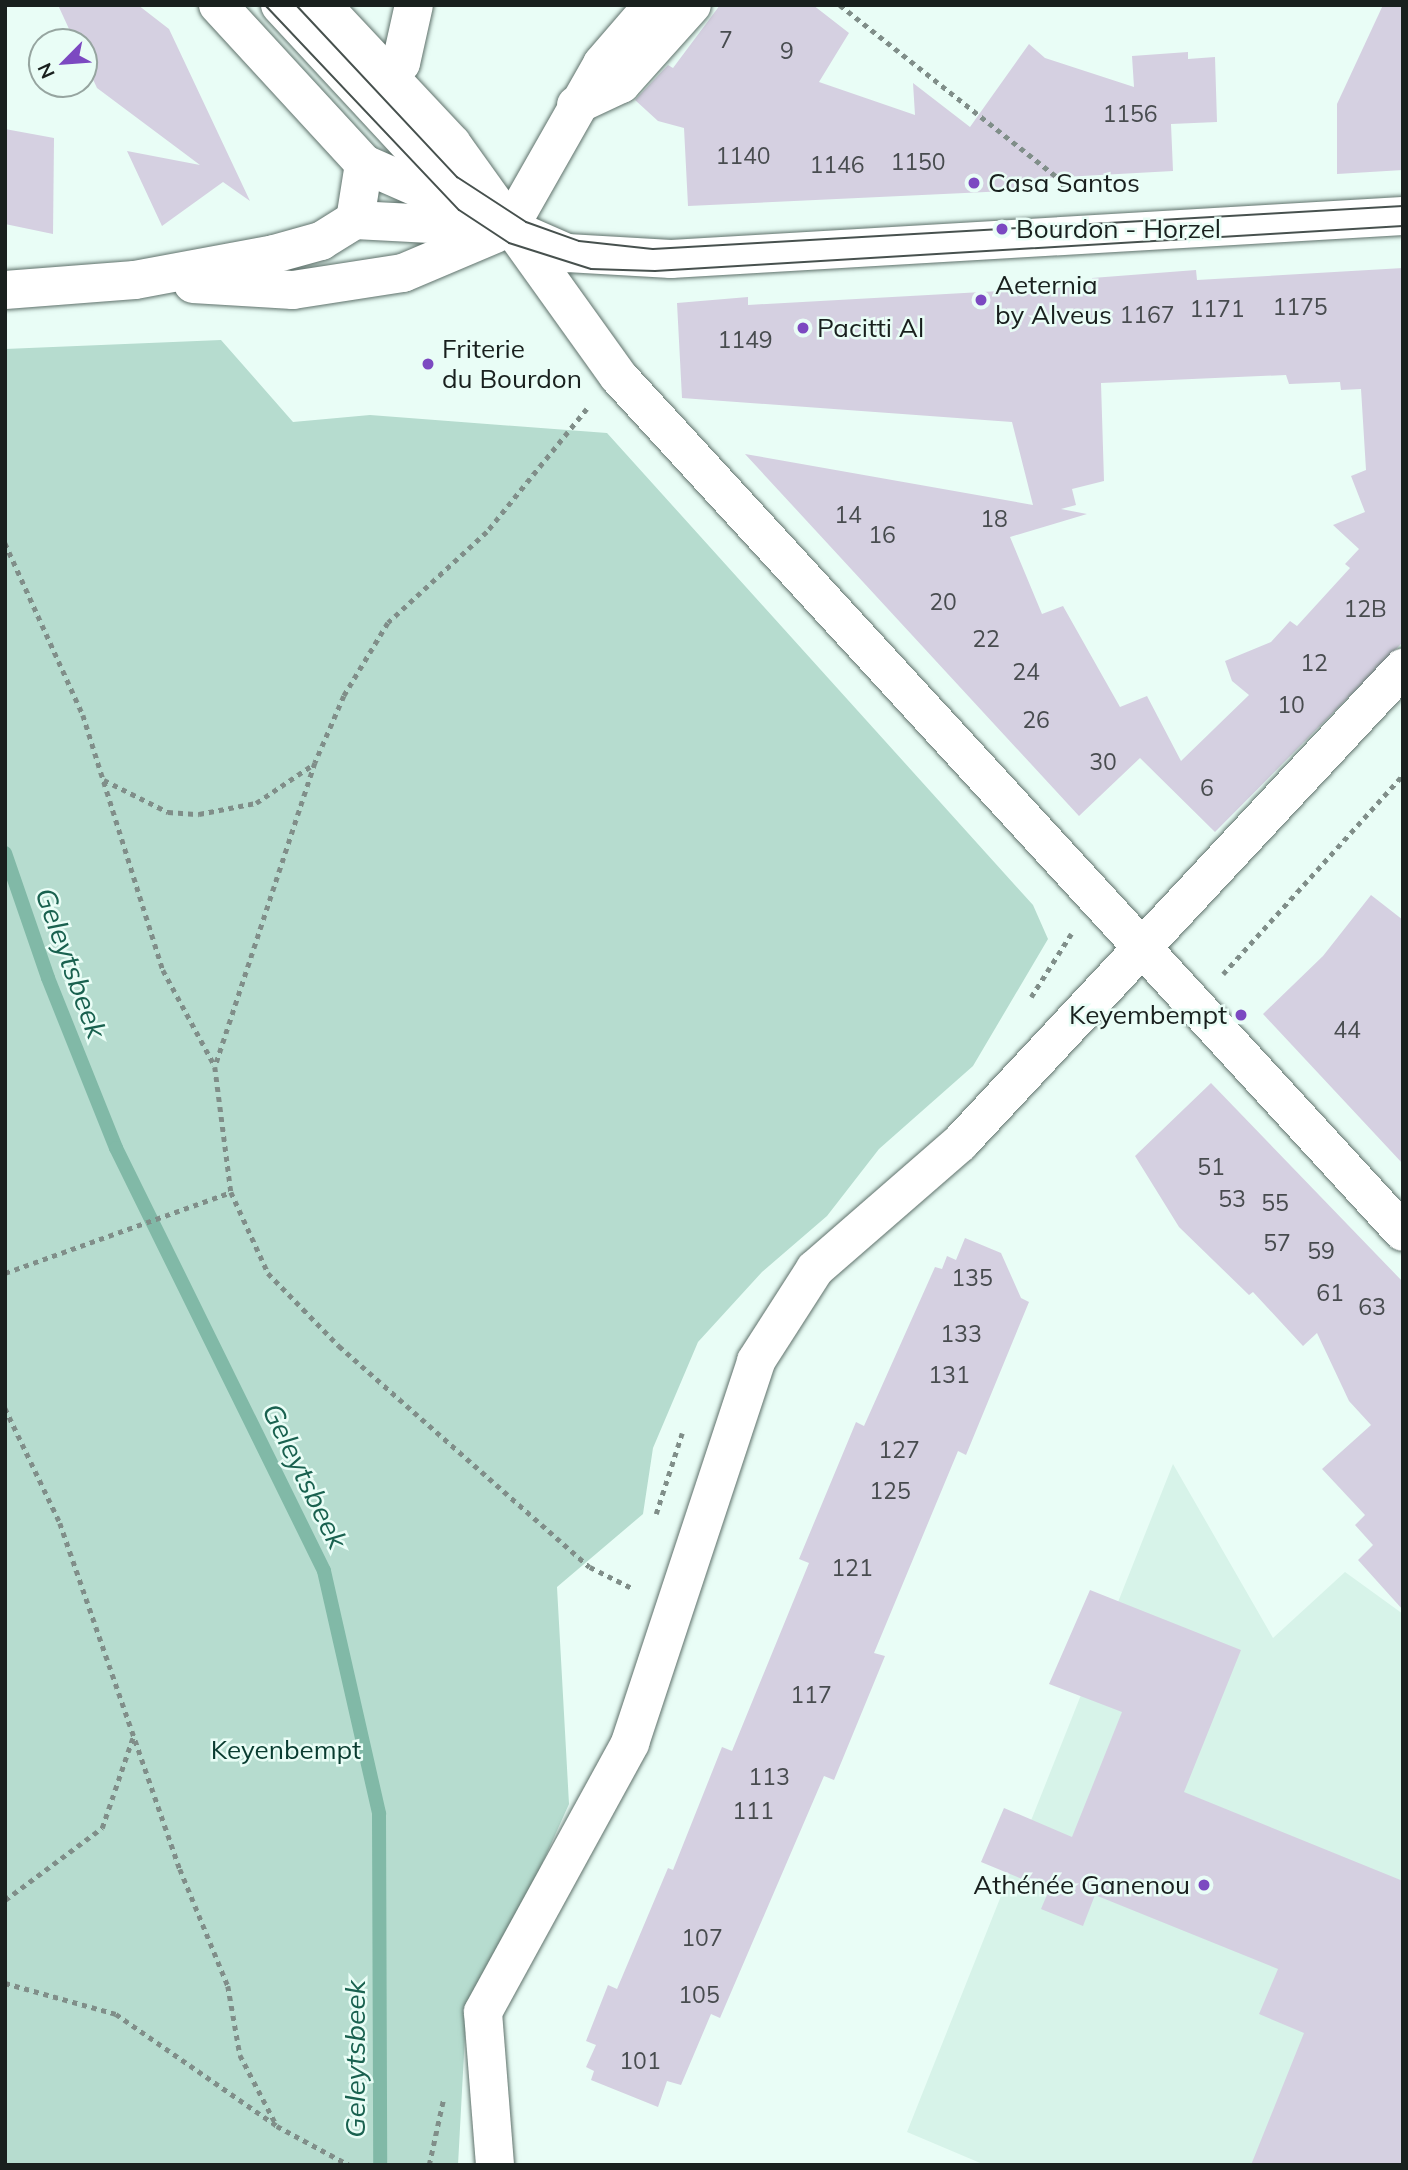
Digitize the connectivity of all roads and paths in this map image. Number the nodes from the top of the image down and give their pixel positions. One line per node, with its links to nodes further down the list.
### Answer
1 (218, 5): 10 (street)
2 (280, 5): 13 (street)
3 (322, 5): 8 (street)
4 (414, 5): 8 (street)
5 (653, 5): 9 (street)
6 (691, 5): 9 (street)
7 (840, 5): 14 (path)
8 (388, 76): 13 (street)
9 (576, 105): 13 (street)
10 (364, 164): 12 (street); 13 (street)
11 (1403, 216): 14 (street)
12 (355, 220): 13 (street); 15 (street)
13 (509, 228): 14 (street); 15 (street); 23 (street)
14 (1069, 236)
15 (135, 281): 16 (street)
16 (5, 290)
17 (596, 398): 20 (path)
18 (5, 543): 22 (path)
19 (1403, 668): 23 (street)
20 (315, 763): 22 (path); 25 (path)
21 (1403, 775): 24 (path)
22 (104, 780): 25 (path)
23 (1142, 951): 27 (street); 30 (street)
24 (1218, 979)
25 (215, 1067): 26 (path)
26 (231, 1192): 28 (path); 30 (path)
27 (1403, 1232)
28 (5, 1273)
29 (5, 1408): 31 (path)
30 (672, 1609): 36 (street)
31 (134, 1736): 32 (path); 34 (path)
32 (5, 1899)
33 (5, 1983): 34 (path)
34 (277, 2126): 35 (path)
35 (349, 2165)
36 (495, 2165)

